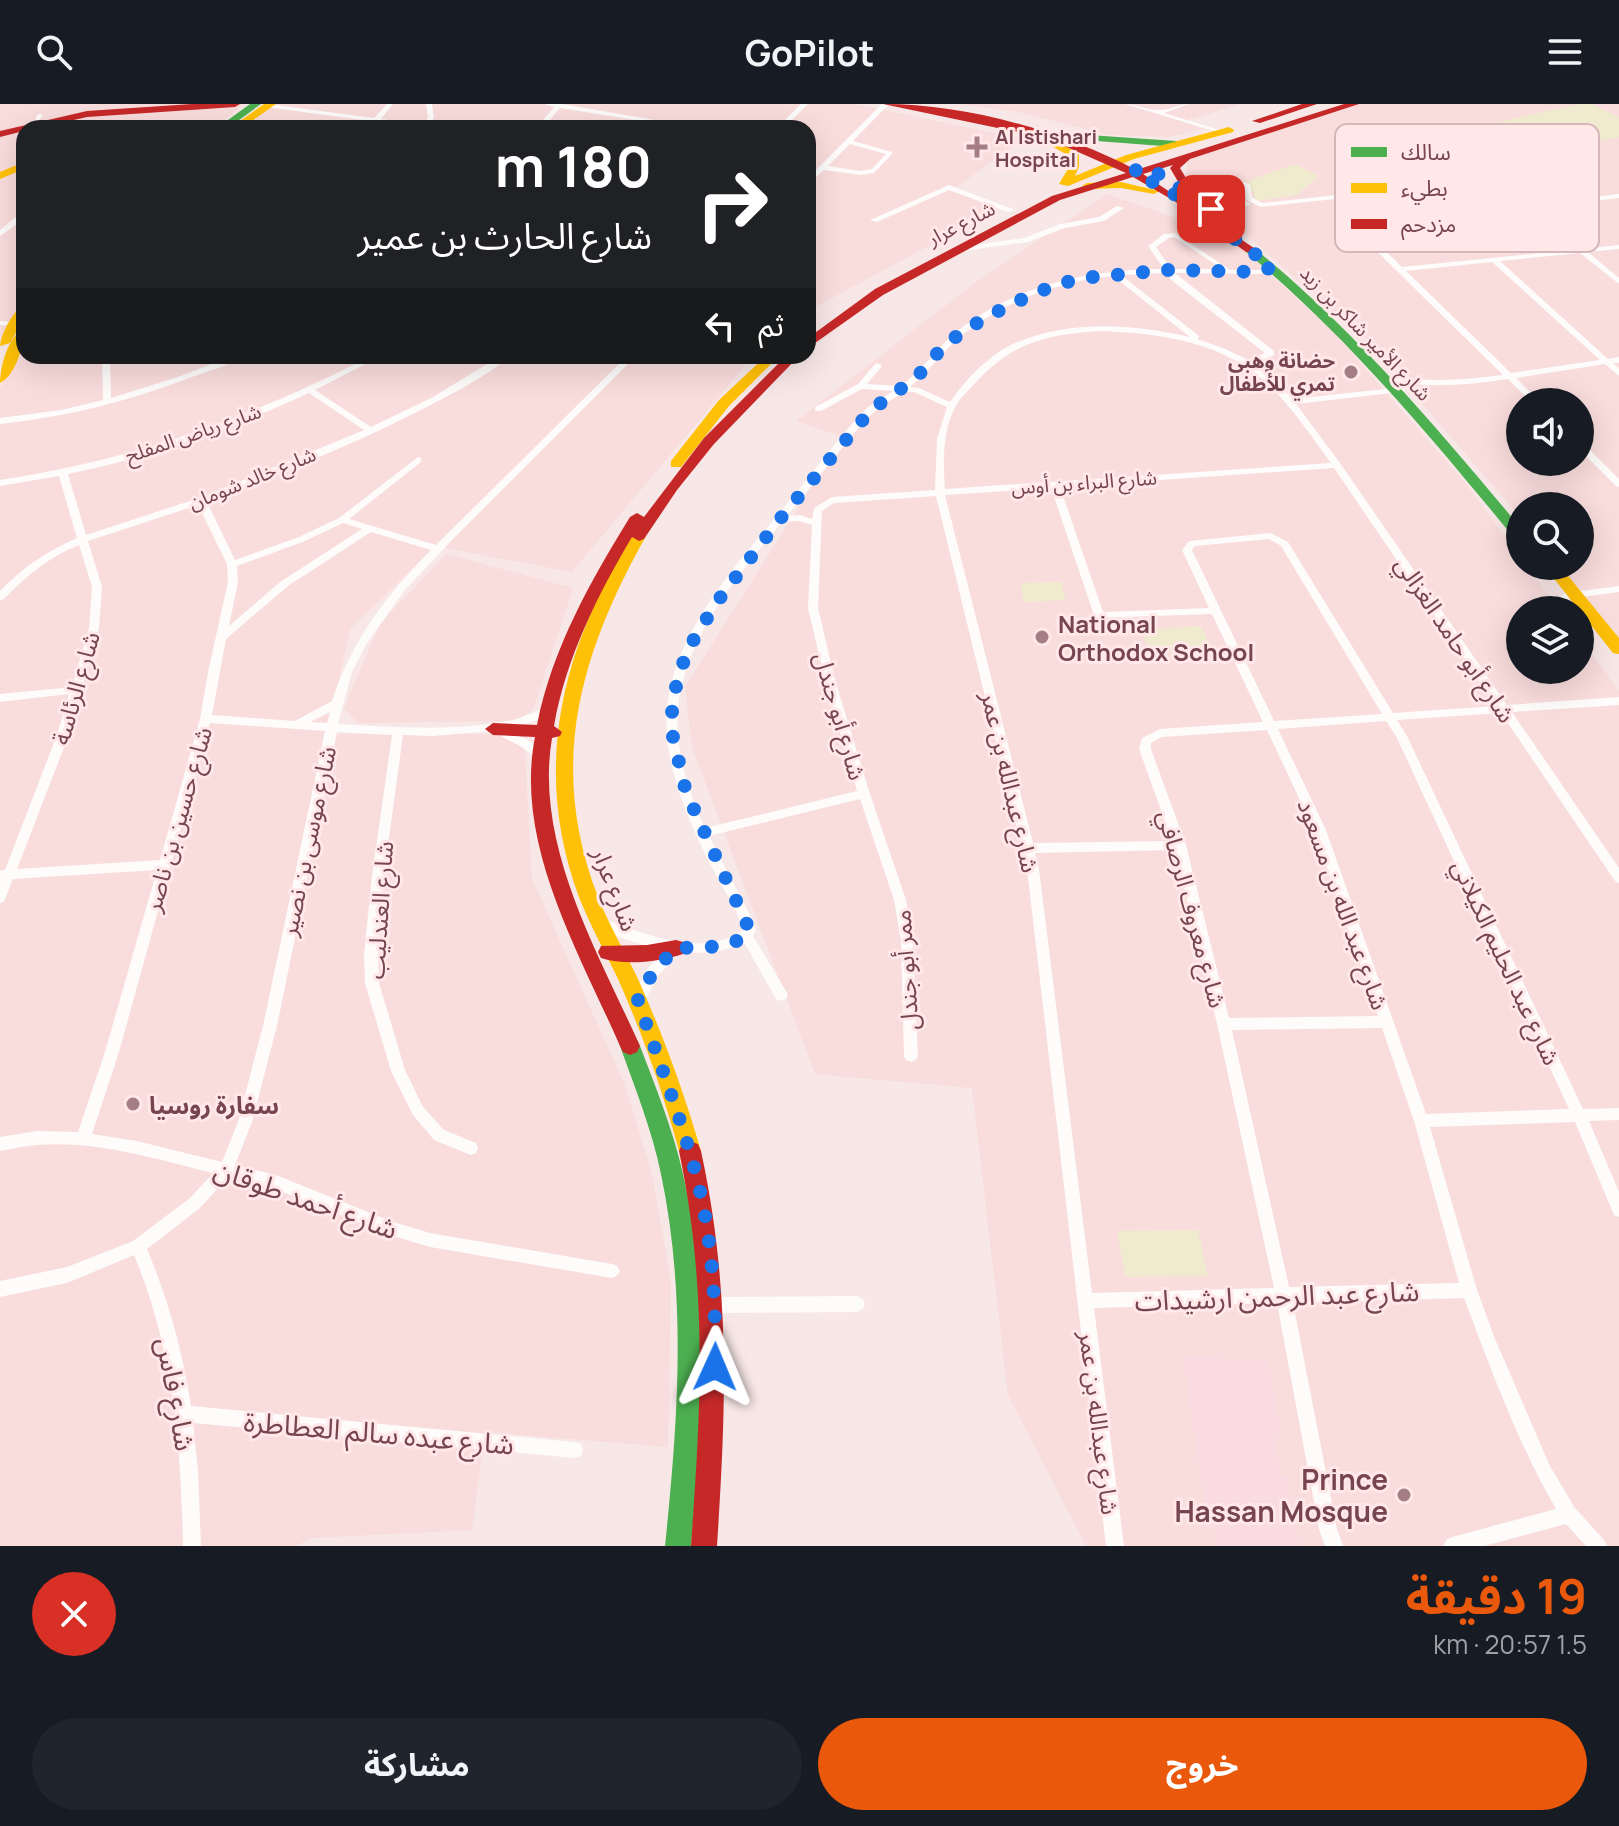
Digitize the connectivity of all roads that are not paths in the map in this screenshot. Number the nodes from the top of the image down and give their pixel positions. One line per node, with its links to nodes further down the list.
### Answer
1 (235, 104): 12 (main road)
2 (261, 104): 17 (street); 19 (main road); 20 (main road)
3 (387, 104): 17 (street)
4 (548, 104): 13 (street)
5 (805, 104): 23 (street)
6 (887, 104): 16 (main road); 26 (street)
7 (931, 104): 25 (main road)
8 (1129, 104): 15 (street)
9 (1186, 104): 15 (street)
10 (1312, 104): 24 (main road)
11 (1354, 104): 14 (main road)
12 (181, 105): 18 (main road)
13 (559, 105): 22 (street)
14 (1338, 107): 27 (main road)
15 (1159, 112): 24 (street)
16 (965, 116): 28 (main road); 31 (main road)
17 (373, 119): 21 (street)
18 (37, 120)
19 (234, 120)
20 (242, 120)
21 (379, 120)
22 (650, 120)
23 (788, 120)
24 (1223, 132): 27 (main road)
25 (1074, 137): 27 (main road); 28 (main road)
26 (849, 142): 29 (street); 29 (street)
27 (1182, 150): 28 (main road); 35 (main road)
28 (1131, 165): 31 (main road, شارع عرار); 33 (main road, شارع عرار); 35 (main road, شارع الأمير شاكر بن زيد)
29 (825, 168): 30 (street)
30 (816, 175)
31 (1067, 182): 41 (main road, شارع عرار)
32 (1240, 182): 36 (street)
33 (1087, 186): 35 (main road); 45 (main road, شارع عرار)
34 (1619, 196): 37 (street)
35 (1189, 197): 38 (street); 51 (main road, شارع الأمير شاكر بن زيد); 77 (main road, شارع الأمير شاكر بن زيد)
36 (1335, 197)
37 (1599, 198)
38 (1232, 203): 39 (street); 42 (street)
39 (1247, 204)
40 (1120, 208): 45 (street)
41 (1011, 210): 43 (street); 58 (main road, شارع عرار)
42 (1223, 210)
43 (874, 220)
44 (1619, 247): 46 (street)
45 (962, 249): 59 (main road, شارع عرار)
46 (1599, 249)
47 (1383, 252): 52 (street)
48 (1572, 252): 50 (street)
49 (1583, 252): 56 (street)
50 (1494, 260): 52 (street); 63 (street)
51 (1272, 267): 54 (street); 77 (main road, شارع الأمير شاكر بن زيد)
52 (1400, 269): 74 (street)
53 (1167, 270): 54 (street); 54 (street); 55 (street); 71 (street)
54 (1230, 271)
55 (1115, 274): 60 (street); 78 (street)
56 (1619, 282)
57 (15, 322): 61 (main road); 75 (main road)
58 (816, 323)
59 (816, 338)
60 (1199, 340): 71 (street, شارع عبدالله بن عمر); 83 (street, شارع عبدالله بن عمر)
61 (0, 351)
62 (1619, 360): 63 (street)
63 (1606, 361): 73 (street); 74 (street)
64 (106, 364): 81 (street)
65 (216, 364): 81 (street)
66 (362, 364): 80 (street, شارع رياض المفلح)
67 (493, 364): 86 (street, شارع خالد شومان)
68 (624, 364): 105 (street, شارع موسى بن نصير)
69 (765, 364): 123 (main road, شارع عرار)
70 (784, 364): 132 (main road, شارع عرار)
71 (1248, 364): 82 (street, شارع عبدالله بن عمر)
72 (878, 366): 76 (street)
73 (1619, 373)
74 (1508, 375): 77 (street); 79 (street)
75 (0, 379)
76 (861, 386): 78 (street); 84 (street)
77 (1396, 386): 82 (street); 98 (main road, شارع الأمير شاكر بن زيد); 100 (main road, شارع الأمير شاكر بن زيد)
78 (901, 388): 83 (street); 94 (street)
79 (1521, 388)
80 (311, 391): 86 (street); 90 (street, شارع رياض المفلح)
81 (107, 402): 85 (street)
82 (1289, 402): 89 (street, شارع أبو حامد الغزالي)
83 (951, 406): 95 (street, شارع عبدالله بن عمر)
84 (818, 409)
85 (0, 421)
86 (368, 429): 96 (street, شارع خالد شومان)
87 (1594, 459): 93 (street)
88 (418, 460): 101 (street)
89 (1337, 465): 92 (street, شارع البراء بن أوس); 122 (street, شارع أبو حامد الغزالي)
90 (63, 474): 91 (street, شارع رياض المفلح); 104 (street, شارع الرئاسة)
91 (0, 483)
92 (1054, 484): 95 (street, شارع البراء بن أوس); 112 (street)
93 (1619, 484)
94 (813, 492): 97 (street); 99 (street)
95 (940, 492): 97 (street, شارع البراء بن أوس); 137 (street, شارع عبدالله بن عمر)
96 (201, 500): 104 (street, شارع خالد شومان); 106 (street)
97 (832, 500): 102 (street)
98 (1506, 510)
99 (780, 519): 102 (street); 135 (street)
100 (1506, 519)
101 (342, 520): 103 (street); 106 (street)
102 (815, 523): 134 (street, شارع أبو جندل)
103 (370, 528): 105 (street); 115 (street)
104 (83, 539): 111 (street, شارع خالد شومان); 118 (street, شارع الرئاسة)
105 (438, 549): 121 (street, شارع موسى بن نصير)
106 (232, 564): 115 (street, شارع حسين بن ناصر)
107 (1555, 580): 109 (main road)
108 (1619, 589): 110 (street)
109 (1569, 596)
110 (1592, 596)
111 (0, 597)
112 (1214, 611): 124 (street, شارع عبد الله بن مسعود); 127 (street, شارع عبد الله بن مسعود)
113 (1594, 623): 116 (main road)
114 (1594, 634): 117 (main road)
115 (223, 636): 125 (street, شارع حسين بن ناصر)
116 (1619, 649)
117 (1619, 667)
118 (76, 690): 119 (street); 139 (street, شارع الرئاسة)
119 (0, 698)
120 (1619, 701): 122 (street, شارع معروف الرصافي)
121 (337, 703): 126 (street); 128 (street, شارع موسى بن نصير)
122 (1504, 709): 124 (street, شارع معروف الرصافي); 140 (street, شارع أبو حامد الغزالي)
123 (548, 711): 129 (street); 131 (main road, شارع عرار)
124 (1390, 717): 127 (street, شارع معروف الرصافي); 153 (street, شارع عبد الحليم الكيلاني)
125 (206, 719): 126 (street); 138 (street, شارع حسين بن ناصر)
126 (299, 723): 128 (street)
127 (1272, 725): 136 (street, شارع معروف الرصافي); 149 (street, شارع عبد الله بن مسعود)
128 (332, 727): 130 (street); 158 (street, شارع موسى بن نصير)
129 (493, 729): 130 (street); 131 (main road); 133 (street)
130 (398, 730): 157 (street, شارع العندليب)
131 (542, 731): 132 (main road); 133 (main road, شارع عرار)
132 (564, 735): 142 (main road, شارع عرار)
133 (540, 757): 145 (main road, شارع عرار)
134 (864, 794): 135 (street, شارع أبو جندل); 151 (street, ممر أبو جندل)
135 (704, 833): 143 (street)
136 (1180, 845): 137 (street); 150 (street, شارع معروف الرصافي)
137 (1029, 848): 165 (street, شارع عبدالله بن عمر)
138 (163, 865): 139 (street); 155 (street, شارع حسين بن ناصر)
139 (4, 875): 141 (street, شارع الرئاسة)
140 (1619, 878)
141 (0, 898)
142 (602, 923): 144 (street); 146 (main road, شارع عرار)
143 (746, 935): 144 (street); 147 (street)
144 (676, 948): 146 (main road); 148 (street)
145 (590, 950): 146 (main road); 172 (main road, شارع عرار)
146 (616, 953): 148 (main road, شارع عرار)
147 (781, 995)
148 (638, 1000): 167 (main road, شارع عرار)
149 (1387, 1022): 150 (street); 154 (street, شارع عبد الله بن مسعود)
150 (1224, 1024): 164 (street, شارع معروف الرصافي)
151 (911, 1056)
152 (1619, 1114): 153 (street)
153 (1580, 1117): 154 (street); 159 (street, شارع عبد الحليم الكيلاني)
154 (1421, 1121): 163 (street, شارع عبد الله بن مسعود)
155 (83, 1139): 156 (street, شارع أحمد طوقان); 158 (street, شارع أحمد طوقان)
156 (0, 1144)
157 (471, 1148)
158 (227, 1168): 160 (street, شارع موسى بن نصير); 161 (street, شارع أحمد طوقان)
159 (1619, 1210)
160 (138, 1246): 162 (street, شارع موسى بن نصير); 168 (street, شارع فاس)
161 (612, 1271)
162 (0, 1289)
163 (1469, 1290): 164 (street, شارع عبد الرحمن ارشيدات); 170 (street, شارع عبد الله بن مسعود)
164 (1283, 1294): 165 (street, شارع عبد الرحمن ارشيدات); 175 (street, شارع معروف الرصافي)
165 (1085, 1301): 174 (street, شارع عبدالله بن عمر)
166 (857, 1304): 167 (street)
167 (715, 1305): 173 (main road, شارع عرار)
168 (183, 1414): 169 (street, شارع عبده سالم العطاطرة); 171 (street, شارع فاس)
169 (575, 1450)
170 (1569, 1514): 176 (street); 177 (street, شارع عبد الله بن مسعود)
171 (192, 1546)
172 (678, 1546)
173 (704, 1546)
174 (1115, 1546)
175 (1334, 1546)
176 (1452, 1546)
177 (1598, 1546)

